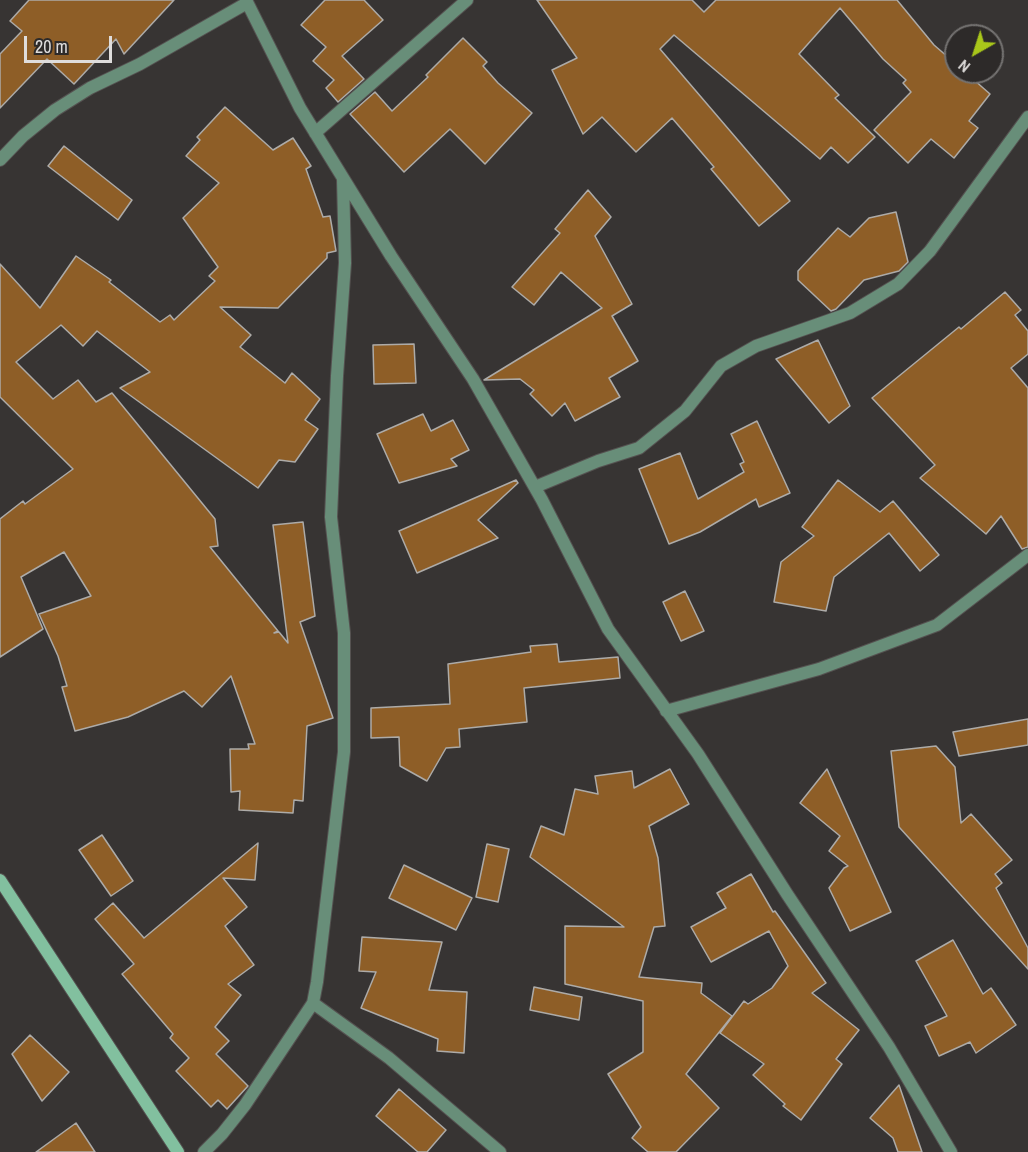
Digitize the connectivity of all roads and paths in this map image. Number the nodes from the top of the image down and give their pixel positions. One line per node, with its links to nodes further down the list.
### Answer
1 (467, 0): 4 (street)
2 (247, 1): 4 (street); 5 (street)
3 (1028, 117): 7 (street)
4 (315, 133): 6 (street)
5 (0, 160)
6 (343, 178): 7 (street); 11 (street)
7 (535, 487): 9 (street)
8 (1028, 555): 9 (street)
9 (666, 711): 15 (street)
10 (0, 880): 12 (street)
11 (314, 1003): 13 (street); 14 (street)
12 (178, 1152)
13 (204, 1152)
14 (500, 1152)
15 (951, 1152)

